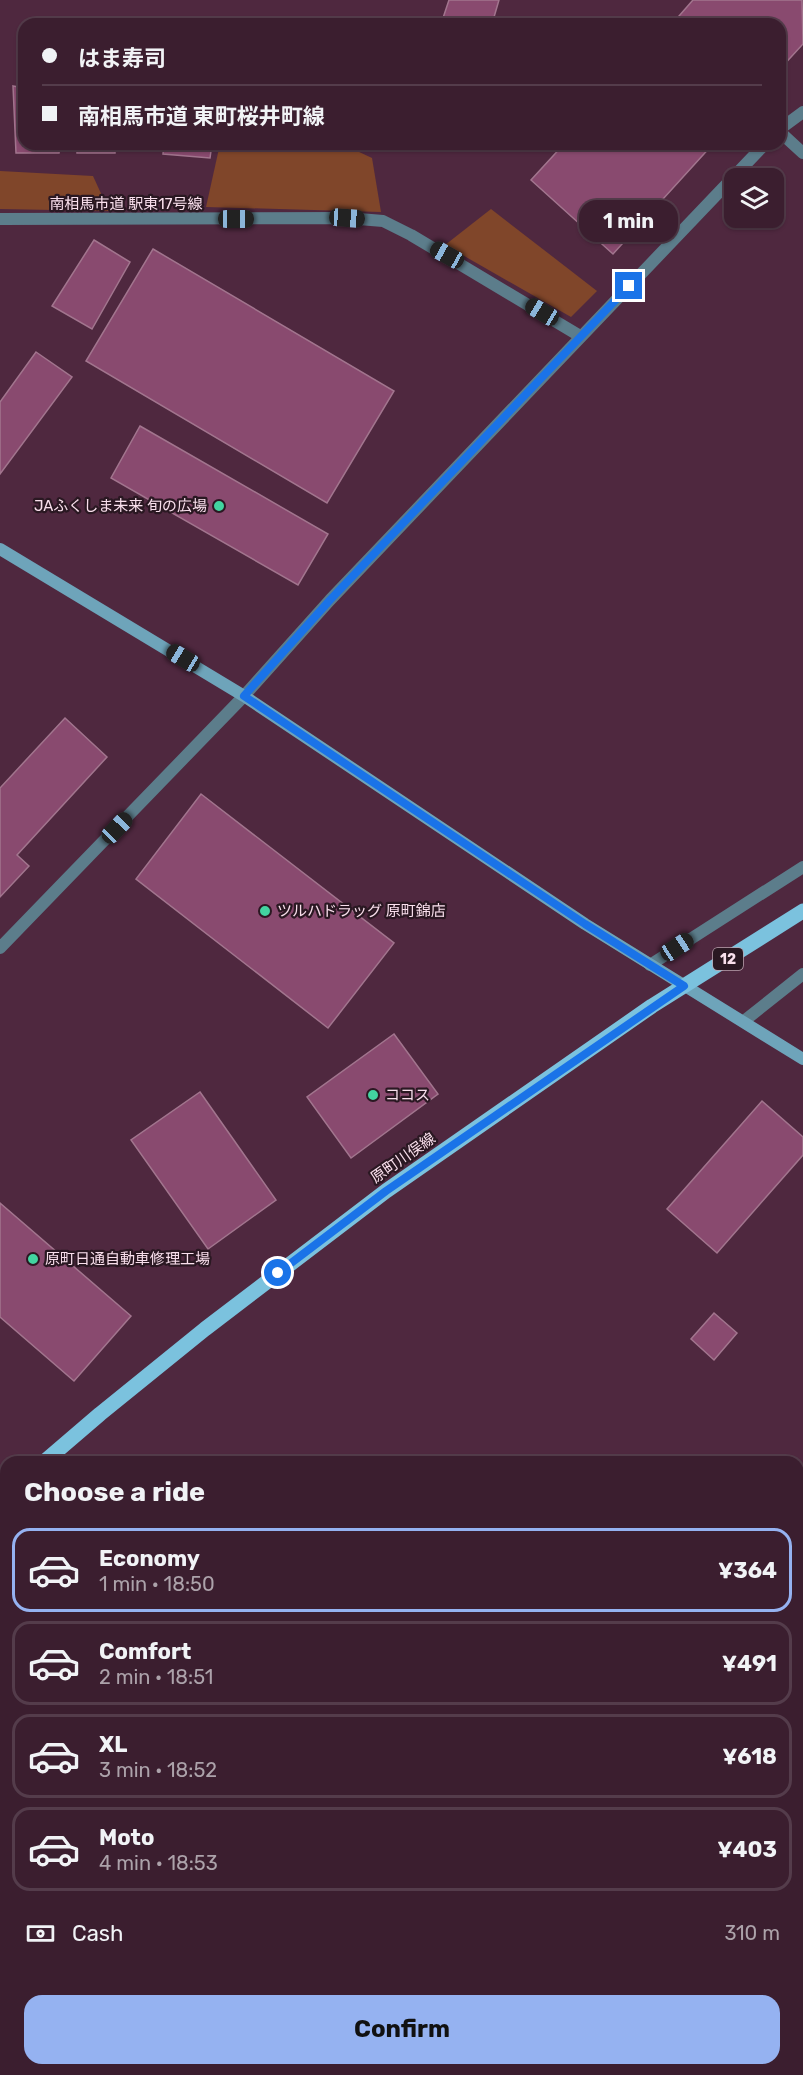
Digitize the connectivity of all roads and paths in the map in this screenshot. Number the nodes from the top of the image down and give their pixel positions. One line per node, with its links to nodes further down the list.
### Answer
1 (803, 112): 2 (street)
2 (786, 125)
3 (786, 136): 5 (street)
4 (759, 150): 7 (street)
5 (803, 153)
6 (0, 219): 7 (street, 南相馬市道 駅東17号線)
7 (580, 336): 9 (street)
8 (0, 549): 9 (street)
9 (244, 696): 12 (street); 13 (street)
10 (803, 867): 13 (street)
11 (803, 911): 15 (main road, 原町川俣線 / 12)
12 (0, 948)
13 (650, 965): 15 (street)
14 (803, 974): 16 (street)
15 (684, 986): 16 (street); 18 (main road, 原町川俣線 / 12)
16 (744, 1021): 17 (street)
17 (803, 1059)
18 (51, 1456)

